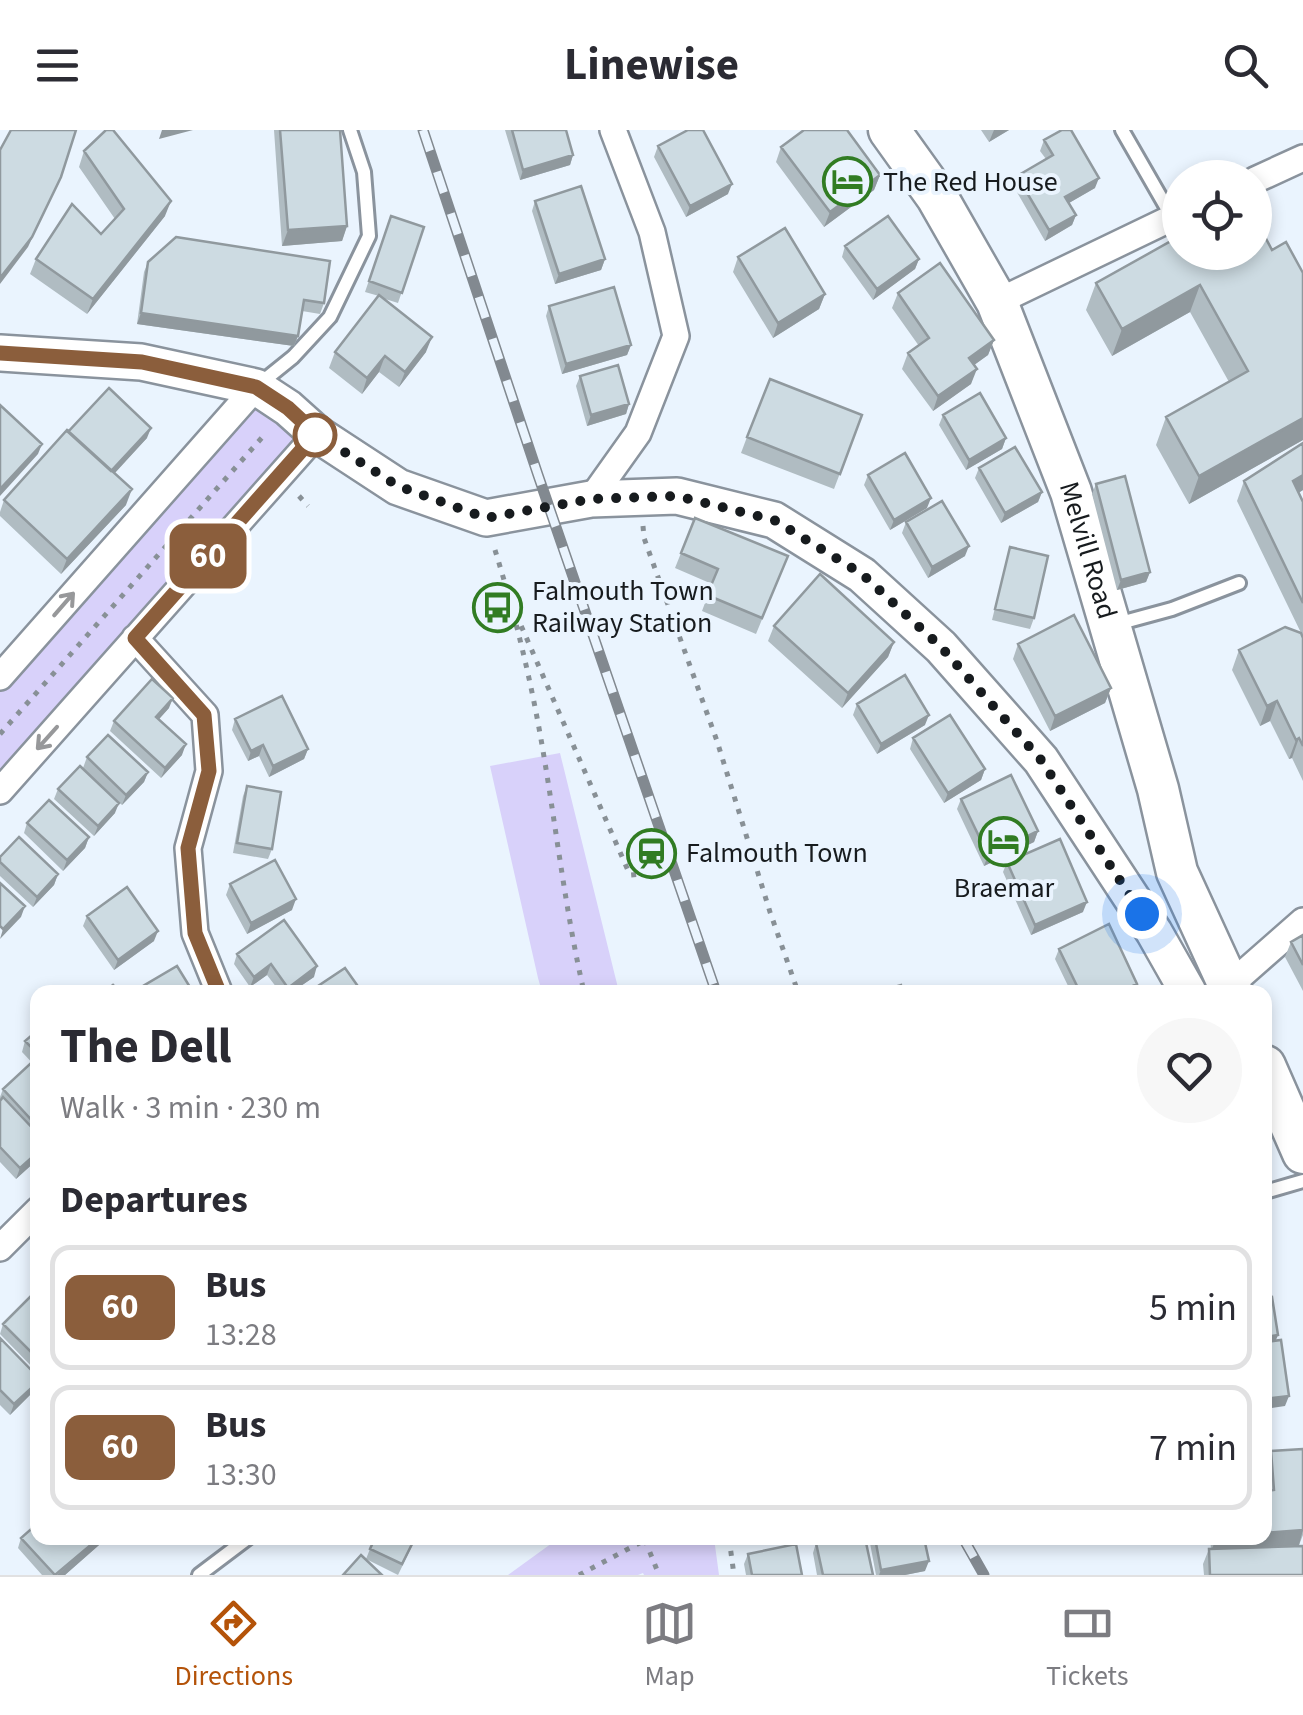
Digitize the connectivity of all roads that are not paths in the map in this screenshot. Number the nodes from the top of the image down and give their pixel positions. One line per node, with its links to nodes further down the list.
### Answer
1 (350, 130): 11 (lane)
2 (613, 130): 13 (street)
3 (889, 130): 9 (main road, Melvill Road)
4 (1122, 130): 7 (lane)
5 (1303, 158): 6 (street)
6 (1272, 172)
7 (1162, 193)
8 (1162, 222): 9 (street)
9 (997, 302): 15 (main road, Melvill Road)
10 (0, 353): 11 (street)
11 (256, 387): 12 (street); 17 (street, one-way to 11)
12 (316, 434): 13 (street); 16 (street)
13 (591, 499): 21 (street)
14 (1239, 584): 15 (lane)
15 (1108, 626): 22 (main road, Melvill Road)
16 (135, 638): 18 (street, one-way to 18); 20 (street)
17 (2, 672)
18 (0, 791)
19 (1303, 921): 23 (street)
20 (215, 985)
21 (1184, 985)
22 (1229, 985)
23 (1236, 985)
24 (1272, 1086): 25 (main road)
25 (1303, 1152)
26 (1303, 1181): 27 (lane)
27 (1272, 1190)
28 (30, 1218): 29 (street)
29 (0, 1248)
30 (239, 1545): 31 (lane)
31 (198, 1575)

